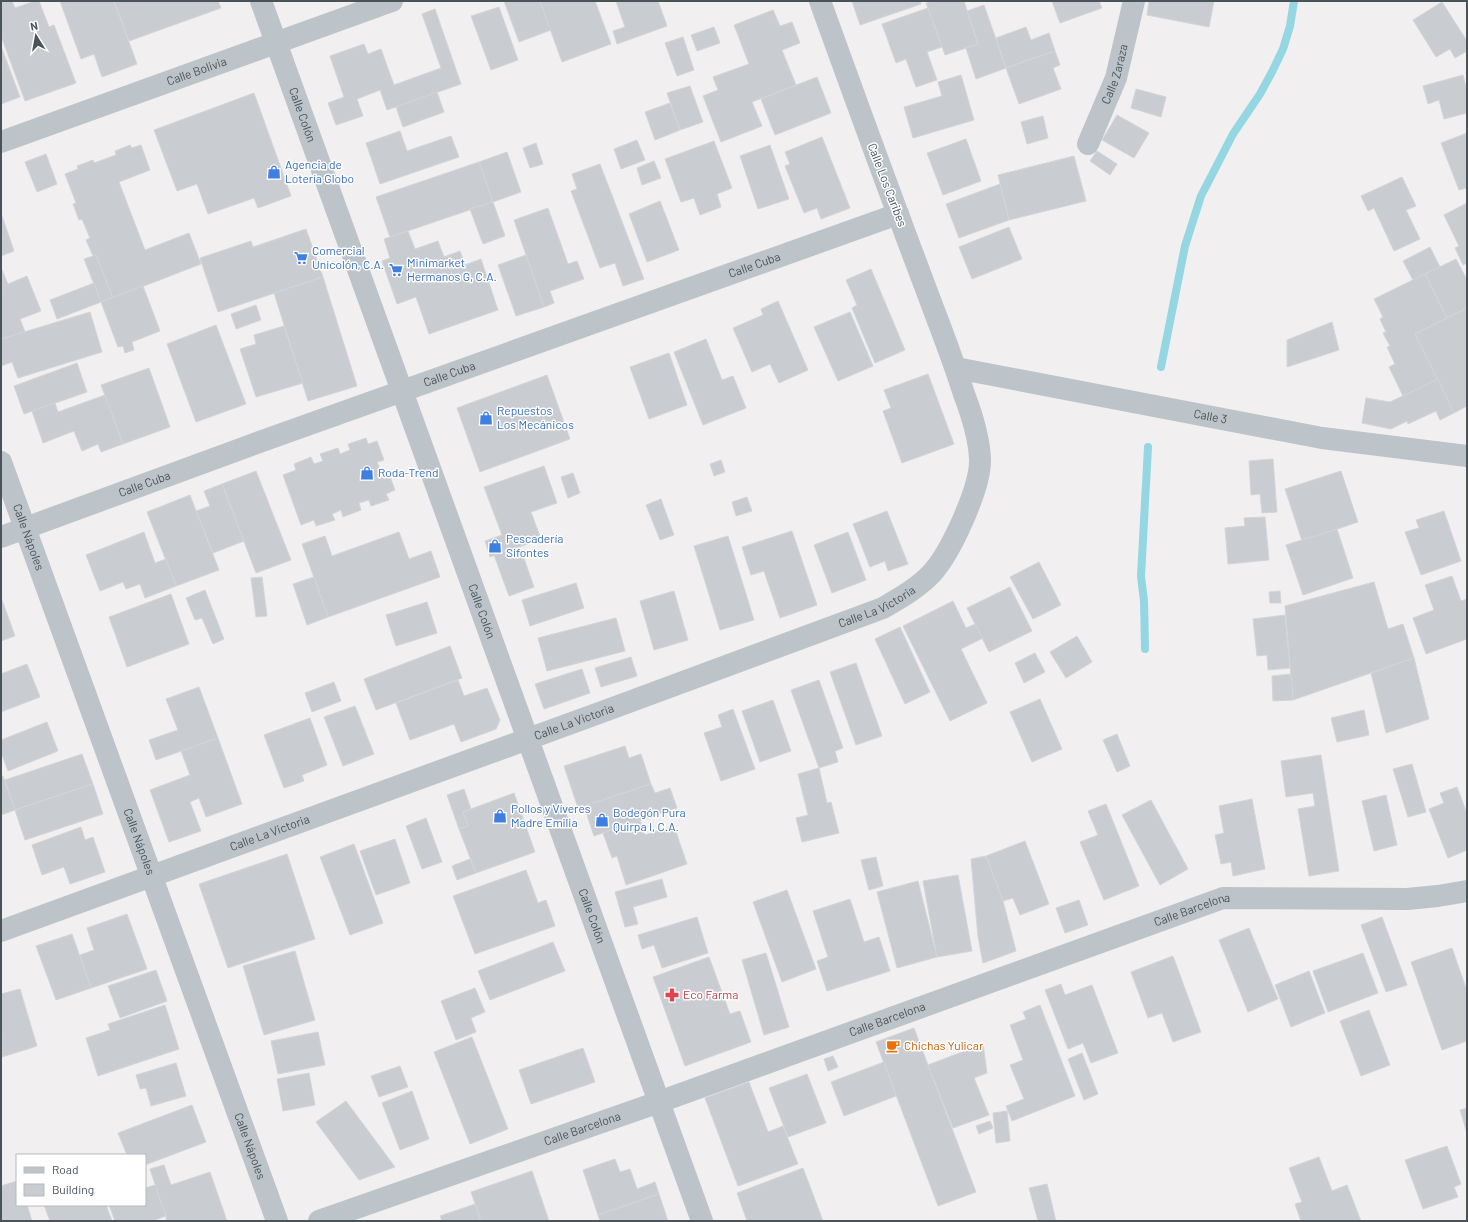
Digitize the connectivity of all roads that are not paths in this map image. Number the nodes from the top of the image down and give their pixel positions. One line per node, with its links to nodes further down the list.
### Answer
1 (261, 1): 5 (street, Calle Colón)
2 (392, 1): 5 (street, Calle Bolivia)
3 (820, 1): 8 (street, Calle Los Caribes)
4 (1134, 1): 7 (street, Calle Zaraza)
5 (276, 42): 6 (street, Calle Bolivia); 10 (street, Calle Colón)
6 (1, 142)
7 (1088, 144)
8 (898, 214): 9 (street, Calle Los Caribes); 10 (street, Calle Cuba)
9 (956, 368): 11 (street, Calle 3); 15 (street, Calle La Victoria)
10 (402, 391): 13 (street, Calle Cuba); 15 (street, Calle Colón)
11 (1467, 456)
12 (1, 462): 13 (street, Calle Nápoles)
13 (25, 528): 14 (street, Calle Cuba); 16 (street, Calle Nápoles)
14 (1, 537)
15 (528, 740): 16 (street, Calle La Victoria); 19 (street, Calle Colón)
16 (152, 876): 18 (street, Calle La Victoria); 20 (street, Calle Nápoles)
17 (1467, 891): 19 (street, Calle Barcelona)
18 (1, 931)
19 (659, 1102): 21 (street, Calle Barcelona); 22 (street, Calle Colón)
20 (277, 1221)
21 (319, 1221)
22 (702, 1221)

